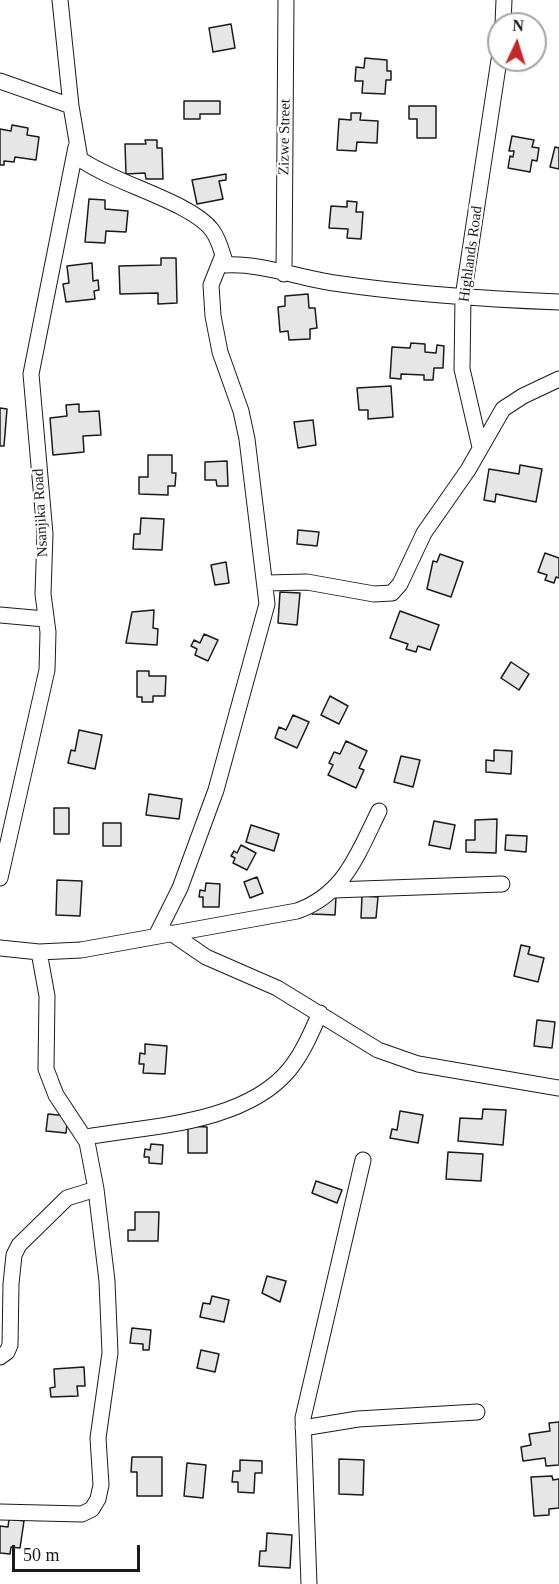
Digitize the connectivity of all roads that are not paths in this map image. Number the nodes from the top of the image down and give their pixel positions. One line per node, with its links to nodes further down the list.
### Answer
1 (60, 0): 5 (street)
2 (286, 0): 8 (street, Zizwe Street)
3 (497, 72): 9 (street, Highlands Road)
4 (0, 81): 5 (street)
5 (72, 106): 6 (street, Nsanjika Road)
6 (76, 147): 7 (street); 15 (street, Nsanjika Road)
7 (223, 255): 8 (street); 13 (street)
8 (284, 274): 9 (street)
9 (463, 297): 10 (street); 12 (street, Highlands Road)
10 (559, 302)
11 (559, 379): 12 (street)
12 (480, 447): 13 (street)
13 (266, 583): 21 (street)
14 (0, 615): 15 (street)
15 (45, 619): 17 (street, Nsanjika Road)
16 (379, 811): 20 (street)
17 (5, 835): 18 (street, Nsanjika Road)
18 (0, 878)
19 (502, 884): 20 (street)
20 (334, 890): 21 (street)
21 (163, 935): 23 (street); 24 (street)
22 (0, 948): 23 (street)
23 (39, 952): 26 (street)
24 (320, 1013): 25 (street); 26 (street)
25 (559, 1088)
26 (86, 1137): 28 (street)
27 (363, 1160): 31 (street)
28 (96, 1189): 29 (street); 32 (street)
29 (0, 1357)
30 (477, 1412): 31 (street)
31 (303, 1428): 33 (street)
32 (0, 1512)
33 (309, 1584)

